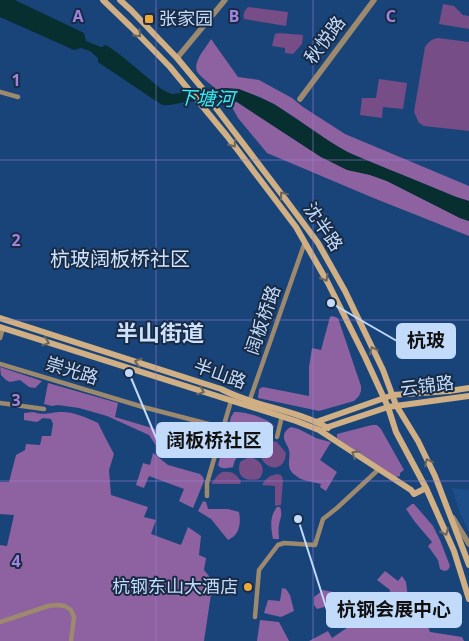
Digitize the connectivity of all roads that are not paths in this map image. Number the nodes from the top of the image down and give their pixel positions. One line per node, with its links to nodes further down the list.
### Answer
1 (103, 0): 9 (main road, 沈半路, one-way to 9)
2 (120, 0): 5 (main road, 沈半路)
3 (225, 0): 5 (street)
4 (374, 0): 8 (street, 秋悦路)
5 (177, 58): 15 (main road, 沈半路, one-way to 5)
6 (0, 92): 7 (street)
7 (18, 97)
8 (300, 99)
9 (304, 242): 17 (main road, 沈半路, one-way to 17); 20 (street, 阔板桥路)
10 (0, 318): 20 (main road, 半山路, one-way to 10)
11 (1, 328): 12 (street); 18 (main road, 半山路, one-way to 18)
12 (0, 338)
13 (0, 364): 26 (street, 崇光路)
14 (469, 388): 15 (main road, 云锦路)
15 (393, 395): 17 (main road); 21 (main road, 沈半路)
16 (469, 396): 21 (main road, 云锦路)
17 (384, 398): 22 (main road, 沈半路); 25 (main road)
18 (231, 401): 20 (main road, 半山路); 26 (street)
19 (0, 403): 23 (street)
20 (249, 403): 24 (main road, 半山路); 25 (main road, 半山路)
21 (396, 405): 22 (main road, 云锦路); 31 (main road, 沈半路, one-way to 21)
22 (388, 406): 25 (main road, 半山路); 29 (main road, 沈半路)
23 (44, 409)
24 (282, 416): 25 (main road, 半山路); 27 (street)
25 (316, 426): 28 (main road, 半山路, one-way to 25)
26 (224, 428): 30 (street)
27 (277, 438)
28 (379, 469): 29 (main road, 半山路); 35 (street)
29 (426, 488): 34 (main road, one-way to 34)
30 (207, 496)
31 (447, 506): 32 (street); 33 (main road)
32 (469, 544)
33 (469, 564)
34 (469, 599)
35 (254, 616)
36 (0, 622): 37 (street)
37 (71, 641)

